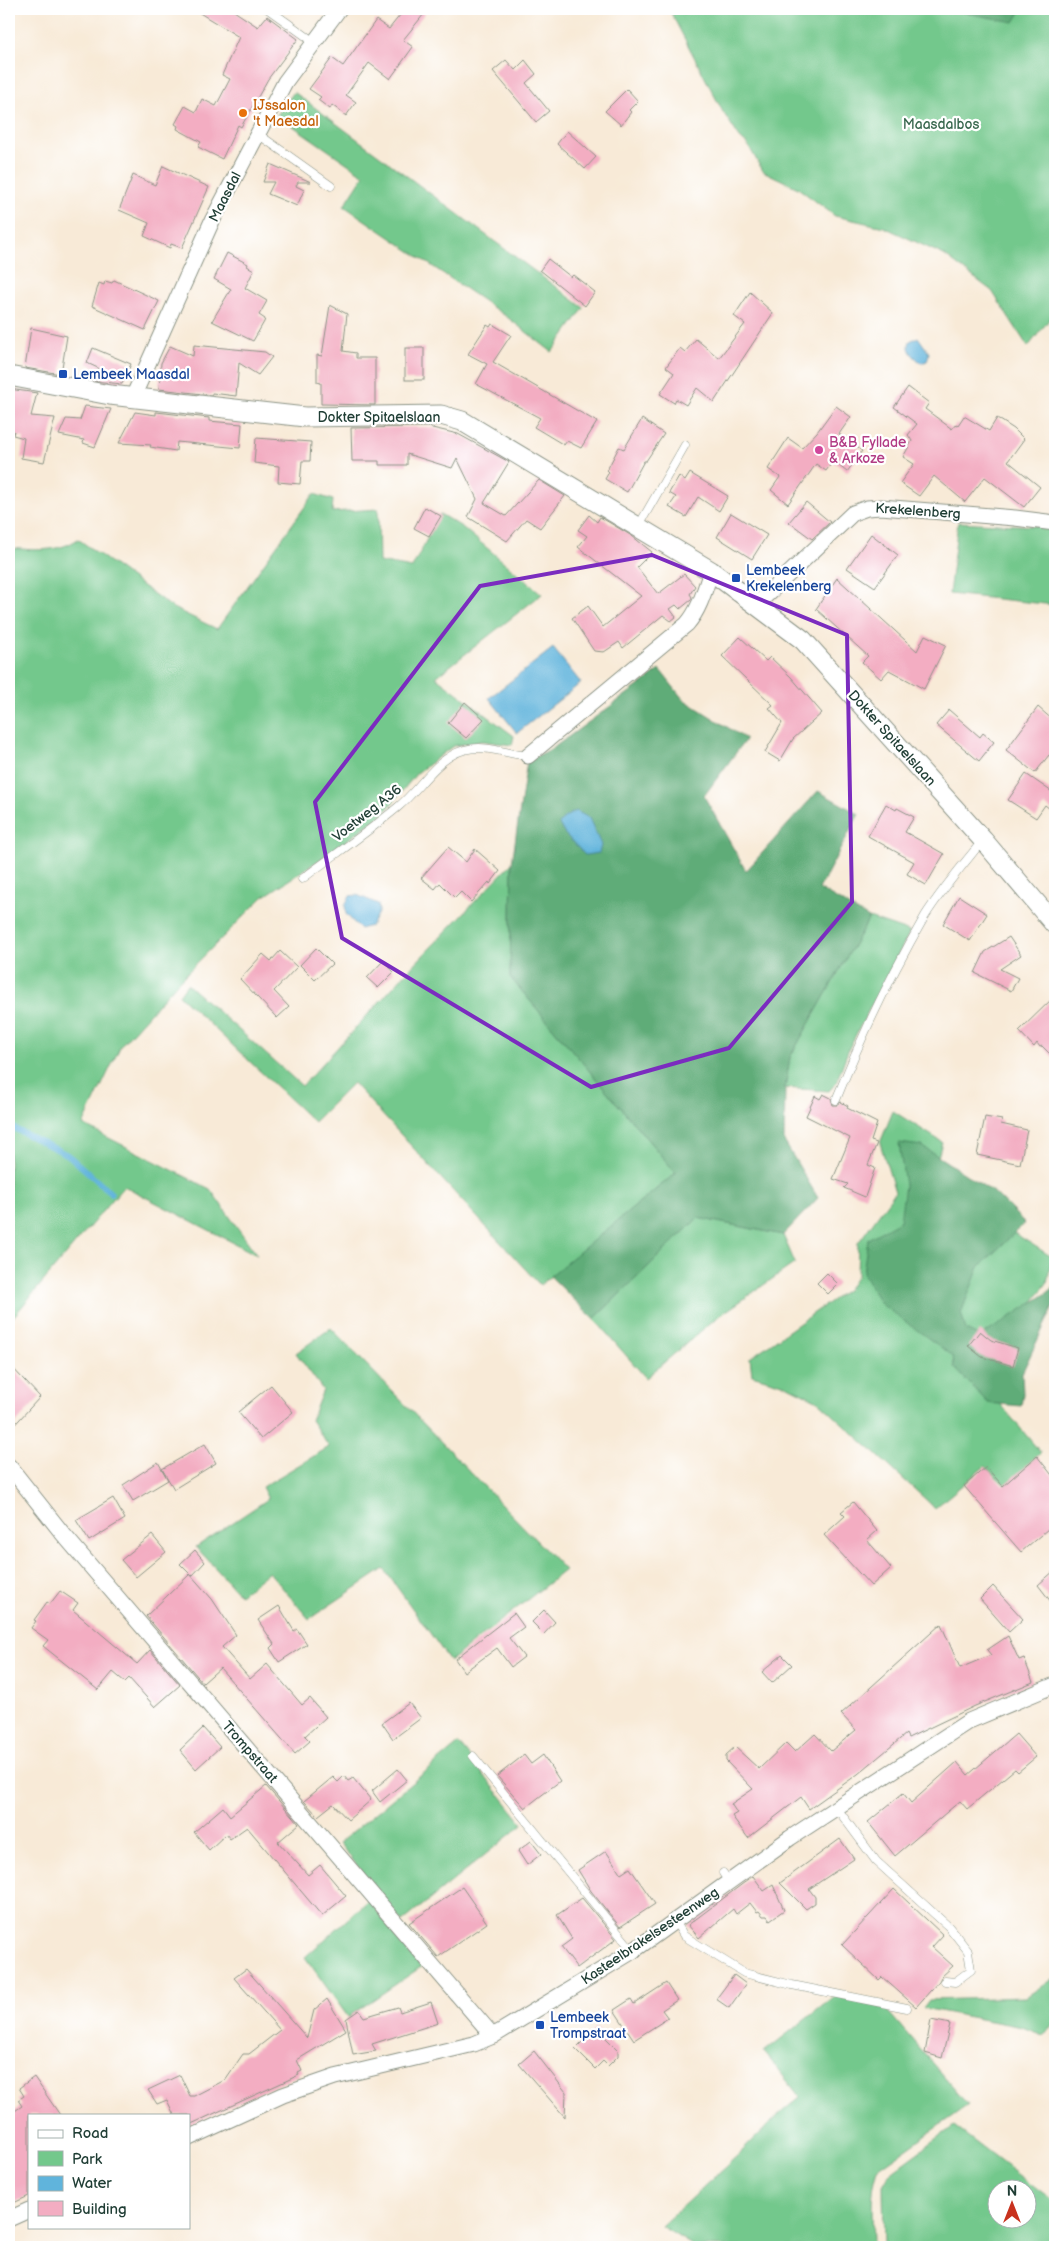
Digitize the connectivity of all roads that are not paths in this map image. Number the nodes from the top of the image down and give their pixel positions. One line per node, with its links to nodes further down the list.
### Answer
1 (268, 9): 3 (lane)
2 (339, 9): 3 (street, Maasdal)
3 (314, 42): 4 (street, Maasdal)
4 (258, 134): 5 (lane); 7 (street, Maasdal)
5 (330, 186)
6 (9, 376): 7 (street, Dokter Spitaelslaan)
7 (133, 397): 10 (street, Dokter Spitaelslaan)
8 (685, 445): 10 (lane)
9 (1055, 523): 12 (street, Krekelenberg)
10 (638, 527): 11 (street, Dokter Spitaelslaan)
11 (711, 571): 12 (street, Dokter Spitaelslaan); 13 (street)
12 (757, 604): 14 (street, Dokter Spitaelslaan)
13 (528, 756): 15 (lane, Voetweg A36)
14 (983, 840): 16 (street, Dokter Spitaelslaan); 17 (lane)
15 (302, 879)
16 (1055, 925)
17 (836, 1100)
18 (9, 1466): 26 (street, Trompstraat)
19 (1055, 1684): 21 (street, Kasteelbrakelsesteenweg)
20 (474, 1756): 23 (lane)
21 (836, 1807): 22 (street, Kasteelbrakelsesteenweg); 24 (lane)
22 (675, 1921): 23 (street, Kasteelbrakelsesteenweg); 25 (lane)
23 (633, 1951): 26 (street, Kasteelbrakelsesteenweg)
24 (945, 1981)
25 (907, 2008)
26 (493, 2036): 27 (street, Kasteelbrakelsesteenweg)
27 (190, 2138)
28 (28, 2210): 29 (street)
29 (9, 2219)

